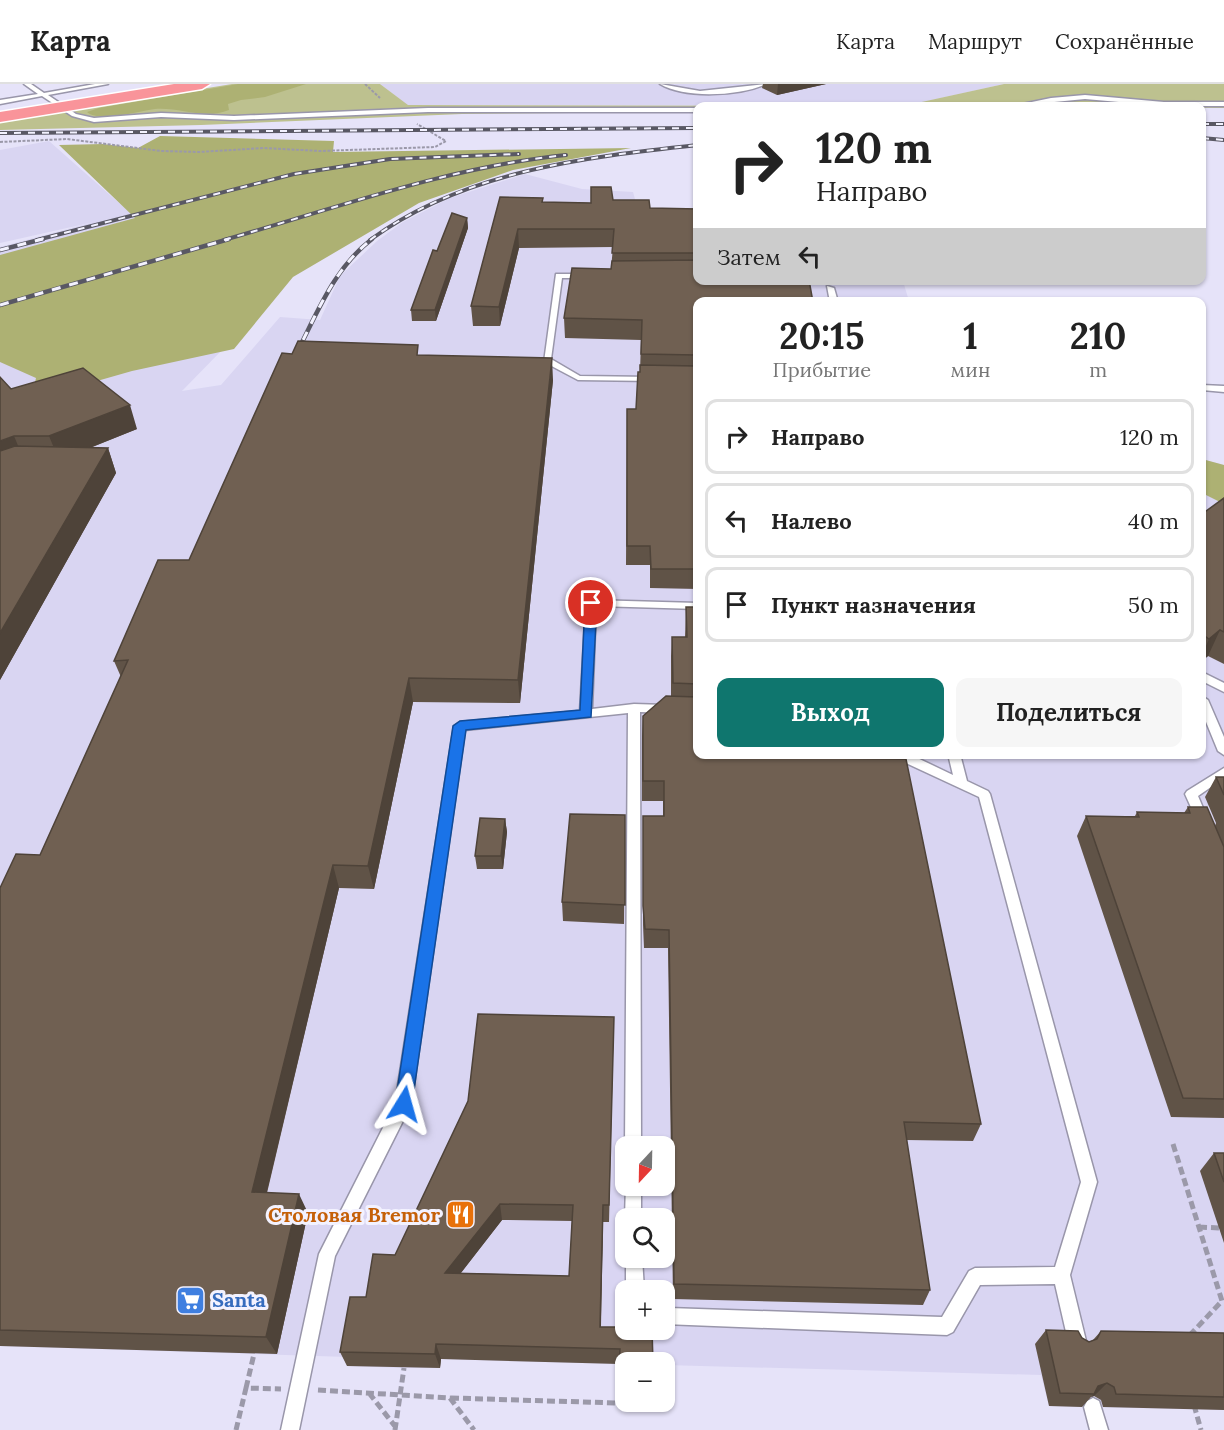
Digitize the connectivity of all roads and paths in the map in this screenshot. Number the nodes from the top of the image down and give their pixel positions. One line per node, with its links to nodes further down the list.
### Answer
1 (27, 84): 8 (lane)
2 (105, 84): 8 (lane)
3 (169, 84): 8 (highway)
4 (202, 84): 8 (highway)
5 (663, 84): 6 (lane)
6 (763, 84)
7 (0, 102): 8 (lane)
8 (54, 102): 13 (lane); 14 (highway); 15 (highway)
9 (1039, 102): 10 (lane)
10 (1141, 102)
11 (1206, 104): 12 (lane)
12 (1224, 104)
13 (693, 110)
14 (0, 112)
15 (0, 117)
16 (0, 142): 17 (path)
17 (445, 143)
18 (594, 276): 21 (lane)
19 (830, 288): 20 (lane)
20 (833, 297)
21 (662, 379)
22 (1206, 388): 23 (lane)
23 (1224, 389)
24 (693, 606): 30 (lane)
25 (1206, 678): 26 (lane)
26 (1224, 688)
27 (634, 708): 29 (lane); 30 (lane); 37 (lane)
28 (1206, 709): 31 (lane)
29 (693, 710)
30 (586, 714): 48 (lane)
31 (1224, 751)
32 (907, 759): 35 (lane)
33 (955, 759): 35 (lane)
34 (1224, 772): 36 (lane)
35 (962, 785): 41 (lane)
36 (1208, 834)
37 (633, 1136)
38 (1173, 1144): 39 (path)
39 (1199, 1227): 40 (path); 43 (path)
40 (1219, 1228)
41 (1061, 1275): 42 (lane); 44 (lane)
42 (675, 1317)
43 (1186, 1339)
44 (1078, 1345)
45 (254, 1353): 47 (path)
46 (404, 1368): 50 (path)
47 (246, 1389): 48 (path); 56 (path)
48 (298, 1389): 49 (path); 57 (lane)
49 (369, 1392): 50 (path); 55 (path)
50 (400, 1395): 51 (path); 55 (path)
51 (450, 1398): 53 (path); 58 (path)
52 (1192, 1399): 60 (path)
53 (615, 1403)
54 (1093, 1407): 59 (lane)
55 (397, 1429)
56 (236, 1430)
57 (290, 1430)
58 (474, 1430)
59 (1099, 1430)
60 (1201, 1430)

